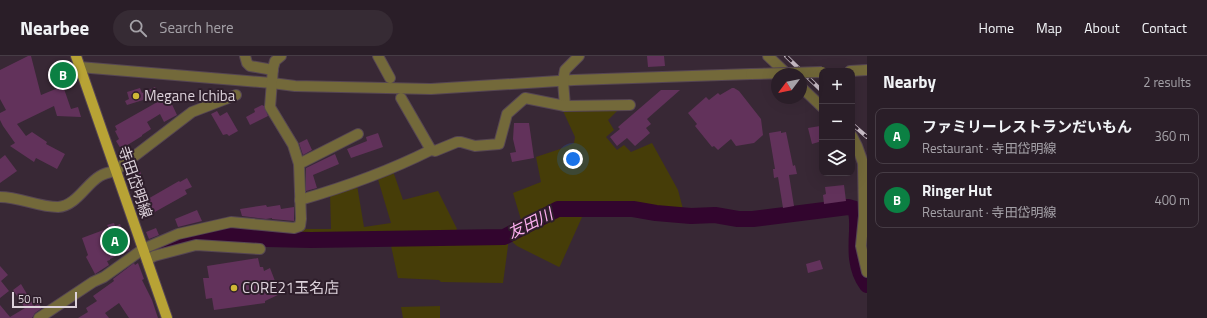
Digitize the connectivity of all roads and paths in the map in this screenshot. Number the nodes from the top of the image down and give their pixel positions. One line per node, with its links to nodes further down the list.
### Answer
1 (76, 56): 7 (main road, 寺田岱明線)
2 (245, 56): 9 (street)
3 (281, 56): 9 (street)
4 (378, 56): 13 (street)
5 (578, 56): 14 (street)
6 (768, 56): 8 (street)
7 (79, 67): 15 (street); 26 (main road, 寺田岱明線)
8 (781, 68)
9 (273, 70): 15 (street)
10 (867, 70): 11 (street)
11 (855, 71)
12 (819, 72): 14 (street, bridge)
13 (390, 78)
14 (563, 81): 15 (street); 21 (street)
15 (272, 83): 25 (street)
16 (807, 93): 19 (street)
17 (236, 95): 26 (street)
18 (401, 98): 24 (street)
19 (819, 104)
20 (630, 105): 21 (street)
21 (565, 106): 24 (street)
22 (358, 134): 25 (street)
23 (854, 140): 32 (street)
24 (430, 150): 28 (street)
25 (299, 164): 28 (street)
26 (115, 171): 27 (street); 29 (main road, 寺田岱明線)
27 (0, 197)
28 (300, 200): 29 (street)
29 (143, 249): 31 (main road, 寺田岱明線); 33 (street)
30 (260, 249): 31 (street)
31 (147, 260): 34 (main road, 寺田岱明線)
32 (867, 272)
33 (39, 318)
34 (167, 318)

